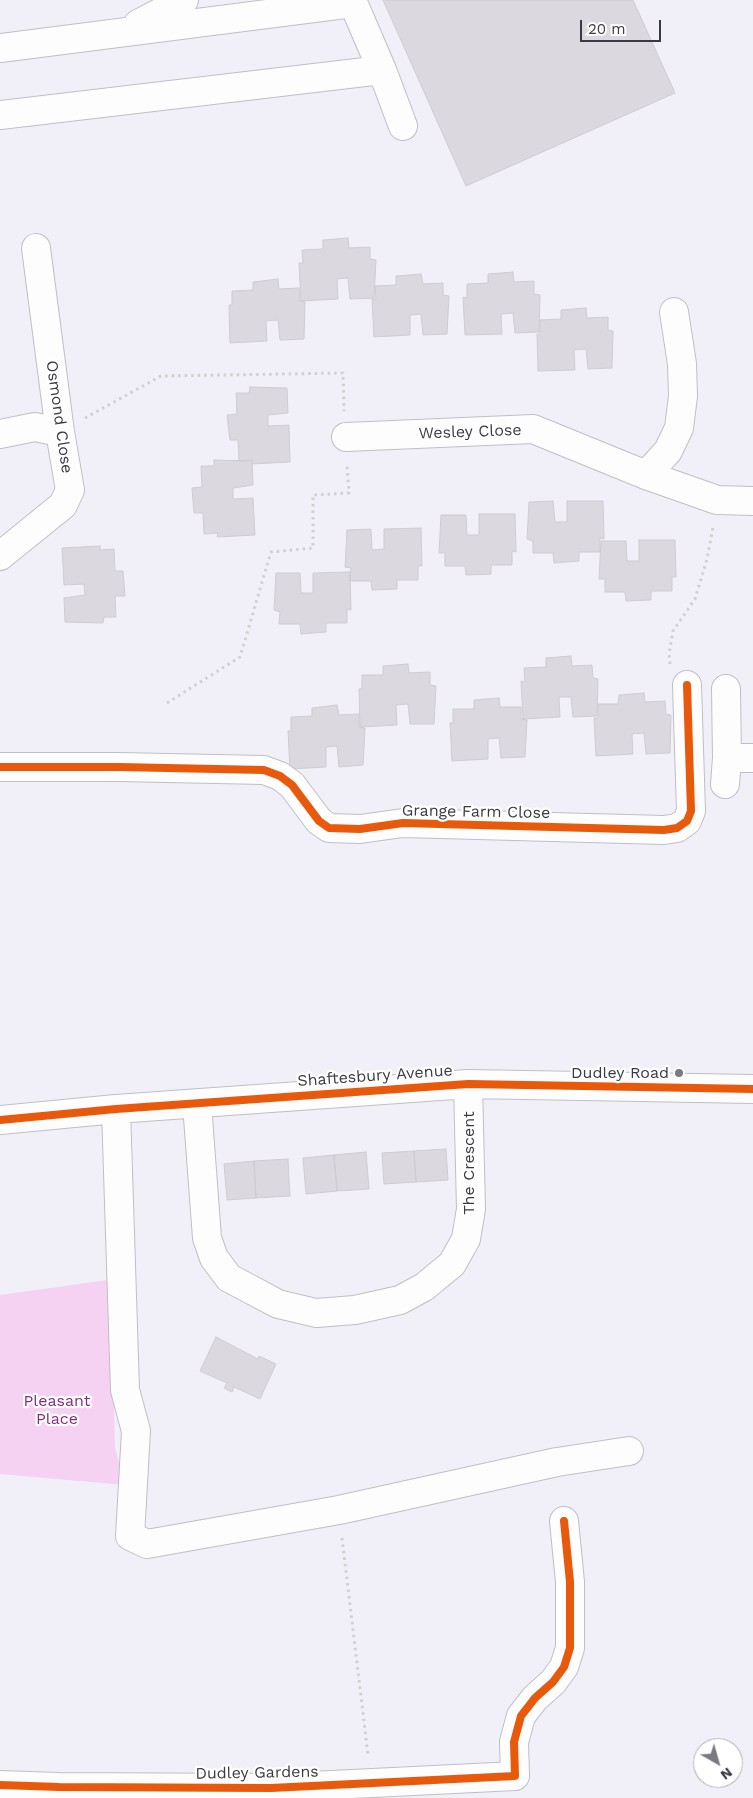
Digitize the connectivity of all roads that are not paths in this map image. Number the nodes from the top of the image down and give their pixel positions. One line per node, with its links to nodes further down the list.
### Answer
1 (184, 0): 3 (street)
2 (352, 2): 3 (street); 5 (street)
3 (121, 33): 4 (street)
4 (0, 48)
5 (382, 70): 6 (street); 7 (street)
6 (0, 115)
7 (403, 126)
8 (36, 248): 10 (street, Osmond Close)
9 (674, 312): 13 (street)
10 (60, 432): 11 (street); 15 (street, Osmond Close)
11 (0, 434)
12 (346, 437): 13 (street, Wesley Close)
13 (646, 475): 14 (street, Wesley Close)
14 (753, 501)
15 (0, 556)
16 (687, 685): 18 (street, Grange Farm Close)
17 (726, 689): 19 (street)
18 (0, 767)
19 (735, 767)
20 (468, 1084): 21 (street, Shaftesbury Avenue); 22 (street, Shaftesbury Avenue); 22 (street, The Crescent)
21 (753, 1089)
22 (197, 1104): 23 (street, Shaftesbury Avenue)
23 (116, 1109): 24 (street, Shaftesbury Avenue); 25 (street)
24 (0, 1120)
25 (629, 1450)
26 (564, 1520): 27 (street, Dudley Gardens)
27 (0, 1785)

